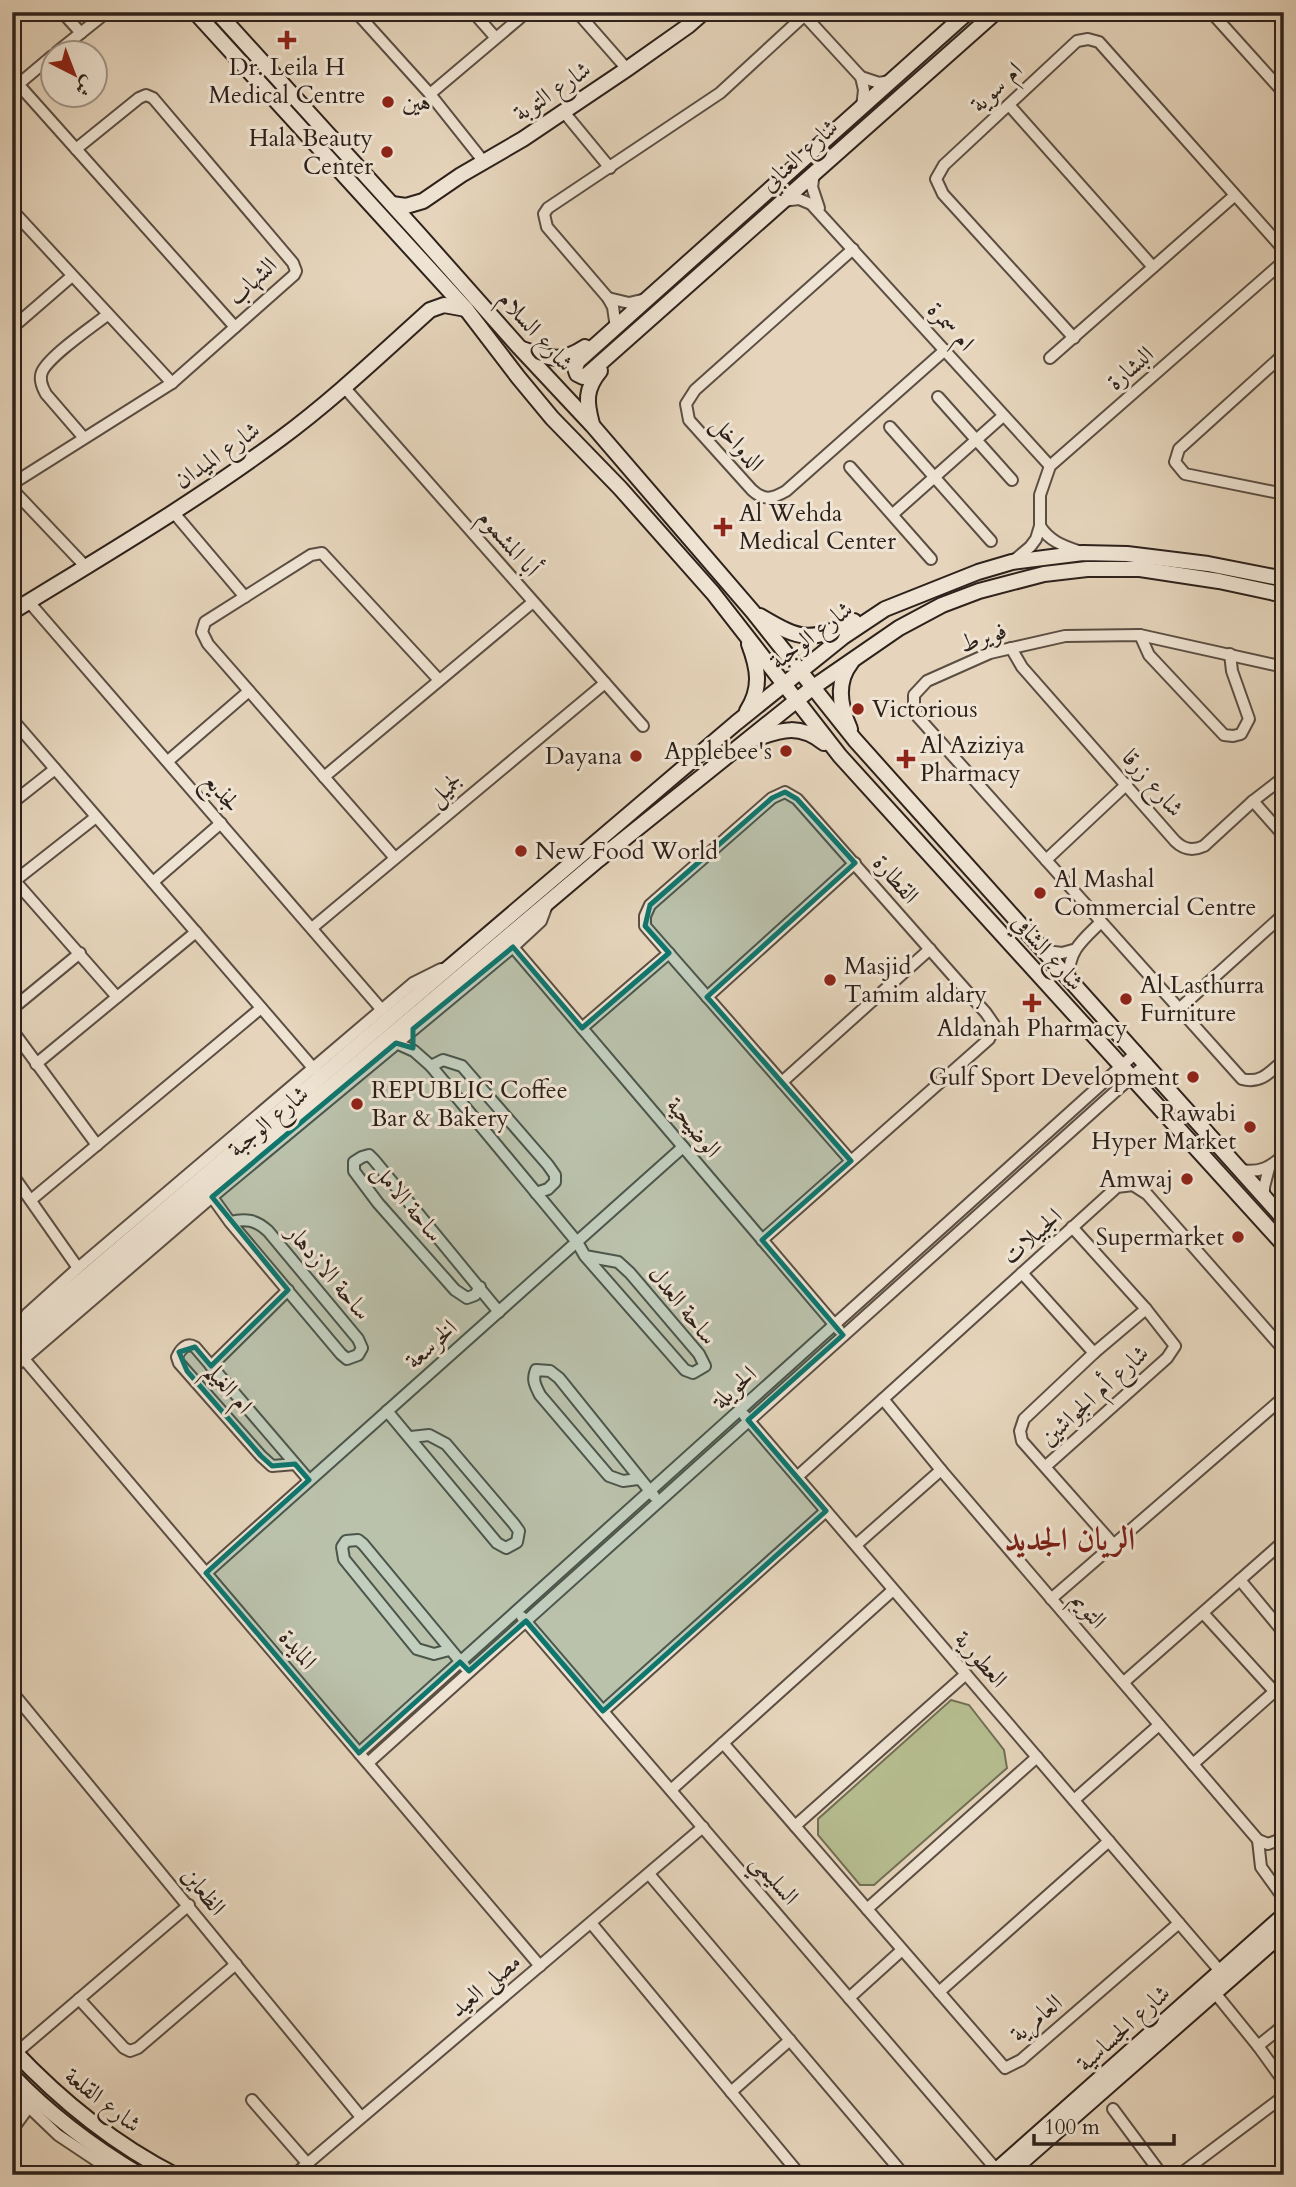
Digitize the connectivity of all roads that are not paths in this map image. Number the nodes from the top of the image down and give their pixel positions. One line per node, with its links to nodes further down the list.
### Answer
1 (62, 12): 14 (street)
2 (107, 12): 14 (street)
3 (195, 12): 43 (street, شارع السلام)
4 (217, 12): 34 (street, شارع السلام)
5 (356, 12): 23 (street)
6 (473, 12): 15 (street)
7 (527, 12): 15 (street)
8 (577, 12): 18 (street)
9 (704, 12): 18 (street, شارع التوبة)
10 (968, 12): 20 (street, شارع العنابي)
11 (996, 12): 30 (street, شارع العنابي)
12 (1211, 12): 22 (street)
13 (806, 14): 19 (street); 29 (street)
14 (81, 33): 16 (street)
15 (495, 37): 23 (street)
16 (75, 38)
17 (38, 68): 21 (street)
18 (627, 69): 26 (street, شارع التوبة)
19 (861, 77): 20 (street); 25 (street)
20 (890, 81): 25 (street, شارع العنابي)
21 (15, 87): 27 (street)
22 (1284, 93)
23 (430, 94): 28 (street)
24 (1009, 105): 31 (street, ام سوية); 41 (street); 53 (street, ام سوية)
25 (862, 107): 45 (street, شارع العنابي)
26 (563, 111): 28 (street, شارع التوبة); 29 (street)
27 (76, 149): 49 (street); 49 (street, الشهاب)
28 (484, 162): 32 (street, شارع التوبة)
29 (610, 168): 44 (street)
30 (814, 172): 33 (street, شارع العنابي); 36 (street, ام سمرة)
31 (1234, 196): 39 (street, ام سوية); 41 (street)
32 (423, 201): 34 (street, شارع التوبة); 37 (street)
33 (782, 201): 36 (street, ام سمرة); 52 (street, شارع العنابي)
34 (392, 204): 37 (street, شارع السلام)
35 (12, 210): 42 (street)
36 (821, 214): 38 (street, ام سمرة)
37 (417, 232): 54 (street, شارع السلام)
38 (853, 249): 55 (street, ام سمرة); 55 (street, الدواخل)
39 (1284, 250)
40 (1284, 261): 66 (street, البشارة)
41 (1153, 267): 53 (street)
42 (72, 276): 48 (street); 50 (street)
43 (435, 276): 46 (street, شارع السلام); 47 (street)
44 (608, 298): 45 (street); 51 (street)
45 (648, 299): 51 (street, شارع العنابي)
46 (466, 309): 47 (street); 81 (street, شارع السلام)
47 (430, 310): 59 (street, شارع الميدان)
48 (107, 315): 58 (street); 64 (street)
49 (235, 327): 58 (street, الشهاب)
50 (12, 328)
51 (616, 328): 52 (street); 54 (street)
52 (633, 333): 62 (street)
53 (1074, 338): 57 (street)
54 (519, 347): 62 (street, شارع السلام)
55 (945, 350): 61 (street, ام سمرة)
56 (1284, 354): 71 (street)
57 (1050, 358)
58 (172, 383): 64 (street, الشهاب)
59 (344, 387): 72 (street, شارع الميدان); 86 (street, أبا المشموم)
60 (938, 397): 65 (street)
61 (1003, 416): 65 (street); 66 (street, ام سمرة)
62 (592, 425): 89 (street, شارع السلام)
63 (890, 427): 68 (street)
64 (83, 438): 70 (street, الشهاب)
65 (976, 440): 68 (street); 69 (street)
66 (1051, 466): 74 (street)
67 (850, 467): 73 (street)
68 (934, 476): 73 (street); 75 (street)
69 (1012, 480)
70 (12, 487): 79 (street)
71 (1284, 494)
72 (174, 513): 79 (street, شارع الميدان); 84 (street)
73 (893, 514): 77 (street)
74 (1040, 526): 76 (street); 78 (street)
75 (991, 541)
76 (1083, 553): 78 (street, شارع الوجبة); 80 (street, شارع الوجبة)
77 (931, 559)
78 (1012, 562): 82 (street, شارع الوجبة)
79 (86, 567): 85 (street, شارع الميدان)
80 (1284, 579)
81 (713, 593): 90 (street, شارع السلام); 98 (street)
82 (925, 593): 87 (street, شارع الوجبة); 98 (street)
83 (1284, 595): 94 (street, شارع الوجبة)
84 (245, 597): 96 (street); 99 (street)
85 (29, 602): 88 (street, شارع الميدان); 106 (street, لجذيع)
86 (533, 602): 96 (street); 97 (street, أبا المشموم)
87 (885, 609): 89 (street); 98 (street, شارع الوجبة)
88 (12, 612)
89 (754, 612): 98 (street, شارع السلام)
90 (745, 632): 98 (street, شارع السلام); 101 (street)
91 (1140, 635): 92 (street, فويرط); 93 (street, فويرط); 93 (street)
92 (1011, 648): 110 (street, شارع زرقا); 119 (street, فويرط)
93 (1230, 654): 95 (street, فويرط)
94 (855, 659): 98 (street, شارع الوجبة); 103 (street)
95 (1284, 667)
96 (439, 680): 108 (street)
97 (605, 683): 102 (street, أبا المشموم); 117 (street, لجميل)
98 (800, 686): 101 (street, شارع الوجبة); 103 (street, شارع الشافي); 104 (street, شارع الوجبة); 105 (street, شارع الشافي); 111 (street); 118 (street)
99 (249, 691): 106 (street); 108 (street)
100 (12, 719): 107 (street)
101 (736, 723): 134 (street, شارع الوجبة)
102 (643, 726)
103 (855, 740): 111 (street, شارع الشافي)
104 (741, 744): 105 (street); 118 (street, شارع الوجبة)
105 (840, 756): 152 (street, شارع الشافي)
106 (168, 761): 115 (street, لجذيع)
107 (55, 769): 113 (street); 114 (street)
108 (324, 777): 117 (street)
109 (1284, 777): 112 (street, شارع زرقا)
110 (1127, 784): 112 (street, شارع زرقا); 119 (street)
111 (908, 798): 131 (street, شارع الشافي)
112 (1253, 801): 116 (street)
113 (12, 803)
114 (96, 817): 121 (street); 122 (street)
115 (221, 823): 122 (street); 126 (street, لجذيع)
116 (1284, 836)
117 (395, 858): 126 (street, لجميل)
118 (598, 860): 123 (street, شارع الوجبة)
119 (1046, 860): 125 (street, فويرط)
120 (855, 863): 129 (street, القطارة); 133 (street, القطارة); 136 (street)
121 (13, 882): 132 (street)
122 (153, 882): 127 (street)
123 (547, 905): 128 (street, شارع الوجبة); 185 (street, شارع الوجبة)
124 (1284, 914): 140 (street)
125 (1101, 922): 130 (street); 140 (street, فويرط)
126 (312, 928): 141 (street, لجذيع)
127 (196, 932): 137 (street); 138 (street)
128 (513, 947): 142 (street, الوضيحية); 143 (street, شارع الوجبة)
129 (930, 949): 153 (street); 157 (street, القطارة)
130 (1073, 950): 131 (street); 135 (street)
131 (1046, 951): 135 (street, شارع الشافي)
132 (80, 953): 137 (street); 139 (street)
133 (669, 953): 136 (street, القطارة); 142 (street)
134 (453, 963): 141 (street, شارع الوجبة); 182 (street, شارع الوجبة)
135 (1069, 977): 147 (street, شارع الشافي)
136 (707, 997): 153 (street, القطارة)
137 (117, 998): 149 (street)
138 (261, 1008): 151 (street); 154 (street)
139 (12, 1009)
140 (1180, 1009): 148 (street, فويرط)
141 (382, 1010): 151 (street, شارع الوجبة)
142 (582, 1028): 155 (street, الوضيحية)
143 (413, 1029): 145 (street, شارع الوجبة); 146 (street)
144 (12, 1030): 149 (street)
145 (396, 1043): 146 (street); 163 (street, شارع الوجبة)
146 (420, 1055): 150 (street, ساحة العدل)
147 (1142, 1058): 152 (street, الحويلة); 159 (street, شارع الشافي)
148 (1284, 1060)
149 (36, 1064): 154 (street)
150 (431, 1066): 162 (street, ساحة العدل); 162 (street)
151 (314, 1069): 174 (street, شارع الوجبة)
152 (1126, 1071): 161 (street, الحويلة); 165 (street, الحويلة); 172 (street, شارع الشافي)
153 (782, 1082): 157 (street, القطارة)
154 (97, 1145): 166 (street)
155 (683, 1147): 170 (street, الوضيحية); 171 (street, الخرسعة)
156 (1284, 1155): 158 (street)
157 (851, 1161): 170 (street, القطارة)
158 (1269, 1168): 159 (street); 164 (street)
159 (1240, 1170): 164 (street, شارع الشافي)
160 (12, 1174): 166 (street)
161 (986, 1188): 165 (street); 180 (street, الحويلة)
162 (536, 1193): 171 (street, ساحة العدل)
163 (212, 1197): 168 (street, ساحة الازدهار); 185 (street, شارع الوجبة)
164 (1264, 1197): 167 (street, شارع الشافي)
165 (995, 1198): 181 (street, الحويلة)
166 (31, 1200): 174 (street)
167 (1284, 1219)
168 (230, 1222): 177 (street, ساحة الازدهار); 177 (street, ساحة الازدهار)
169 (1072, 1227): 175 (street, الجبيلات); 178 (street, شارع أم الجواشين); 183 (street, الجبيلات)
170 (762, 1240): 180 (street, الوضيحية)
171 (576, 1242): 173 (street, ساحة العدل); 179 (street, الخرسعة)
172 (1284, 1245)
173 (585, 1256): 173 (street, ساحة العدل)
174 (78, 1268): 182 (street, شارع الوجبة)
175 (1022, 1273): 184 (street); 189 (street, الجبيلات)
176 (480, 1287): 176 (street, ساحة الامل); 179 (street, ساحة الامل)
177 (288, 1290): 186 (street)
178 (1146, 1309): 184 (street); 195 (street, شارع أم الجواشين)
179 (499, 1312): 191 (street, الخرسعة)
180 (834, 1325): 181 (street, الوضيحية); 190 (street, الحويلة)
181 (843, 1335): 192 (street, الحويلة)
182 (17, 1336)
183 (1284, 1350)
184 (1094, 1353): 195 (street)
185 (18, 1357): 187 (street, شارع الوجبة); 206 (street, المايدة)
186 (211, 1366): 194 (street, ام الغيلم); 194 (street, ام الغيلم)
187 (12, 1368)
188 (1284, 1397): 205 (street)
189 (883, 1399): 196 (street, التويم); 197 (street, الجبيلات)
190 (739, 1410): 192 (street, العطورية); 200 (street, الحويلة)
191 (387, 1411): 193 (street); 199 (street, الخرسعة)
192 (748, 1420): 197 (street, العطورية); 201 (street, الحويلة)
193 (411, 1437): 193 (street)
194 (295, 1464): 199 (street, ام الغيلم)
195 (1046, 1466): 205 (street)
196 (941, 1470): 204 (street); 209 (street, التويم)
197 (797, 1477): 202 (street, العطورية)
198 (638, 1479): 198 (street); 200 (street)
199 (309, 1480): 206 (street, الخرسعة)
200 (649, 1491): 201 (street); 210 (street, الحويلة)
201 (659, 1500): 212 (street, الحويلة)
202 (826, 1511): 204 (street, العطورية); 221 (street)
203 (1284, 1541): 207 (street)
204 (856, 1545): 208 (street, العطورية)
205 (1114, 1545): 209 (street)
206 (206, 1573): 224 (street, المايدة)
207 (1240, 1580): 211 (street); 213 (street)
208 (893, 1590): 217 (street, العطورية); 223 (street)
209 (1051, 1599): 218 (street, التويم)
210 (516, 1611): 212 (street, السليمي); 215 (street, الحويلة)
211 (1203, 1613): 218 (street); 219 (street)
212 (526, 1621): 216 (street, الحويلة); 221 (street, السليمي)
213 (1284, 1633)
214 (449, 1650): 214 (street); 215 (street)
215 (460, 1662): 216 (street); 224 (street, الحويلة)
216 (469, 1671): 226 (street, الحويلة)
217 (966, 1674): 225 (street, العطورية); 230 (street)
218 (1124, 1682): 222 (street, التويم)
219 (1279, 1687): 227 (street)
220 (12, 1692): 237 (street, الظعاين)
221 (603, 1712): 228 (street, السليمي)
222 (1159, 1725): 227 (street, التويم); 229 (street)
223 (723, 1743): 228 (street); 230 (street, العامرية)
224 (359, 1754): 226 (street, المايدة)
225 (1037, 1758): 229 (street, العطورية); 238 (street)
226 (368, 1763): 245 (street, المايدة)
227 (1193, 1764): 234 (street, التويم)
228 (671, 1790): 231 (street, السليمي)
229 (1074, 1800): 233 (street, العطورية)
230 (795, 1826): 238 (street, العامرية)
231 (703, 1827): 235 (street, مصلى العيد); 249 (street, السليمي)
232 (1284, 1838): 234 (street)
233 (1109, 1841): 241 (street, العطورية); 247 (street)
234 (1263, 1842): 236 (street)
235 (649, 1874): 240 (street, مصلى العيد); 252 (street)
236 (1284, 1899)
237 (189, 1905): 244 (street, الظعاين); 250 (street)
238 (867, 1909): 243 (street, العامرية)
239 (1284, 1915): 246 (street, شارع الجساسية)
240 (591, 1923): 245 (street, مصلى العيد); 258 (street)
241 (1179, 1923): 246 (street, العطورية); 247 (street, العامرية)
242 (1284, 1932): 248 (street, شارع الجساسية)
243 (902, 1950): 247 (street, العامرية); 249 (street)
244 (236, 1964): 250 (street); 263 (street, الظعاين)
245 (540, 1966): 263 (street, مصلى العيد)
246 (1220, 1971): 266 (street, شارع الجساسية)
247 (939, 1992)
248 (1214, 1993): 253 (street); 266 (street, شارع الجساسية)
249 (849, 1998): 266 (street, السليمي)
250 (79, 1999): 254 (street)
251 (1284, 2025): 253 (street)
252 (790, 2040): 258 (street); 272 (street)
253 (1258, 2046): 256 (street)
254 (14, 2051): 269 (street, شارع القلعة)
255 (12, 2075): 261 (street, شارع القلعة)
256 (1284, 2082)
257 (12, 2091): 261 (street, شارع القلعة)
258 (731, 2092): 271 (street)
259 (1284, 2096): 274 (street)
260 (252, 2100): 265 (street)
261 (32, 2103): 264 (street); 267 (street, شارع القلعة); 268 (street, شارع القلعة)
262 (1113, 2109): 273 (street)
263 (361, 2117): 265 (street, مصلى العيد)
264 (12, 2130)
265 (307, 2163): 270 (street, مصلى العيد)
266 (999, 2174)
267 (118, 2175)
268 (140, 2175)
269 (175, 2175)
270 (294, 2175)
271 (800, 2175)
272 (904, 2175)
273 (1162, 2175)
274 (1179, 2175)

